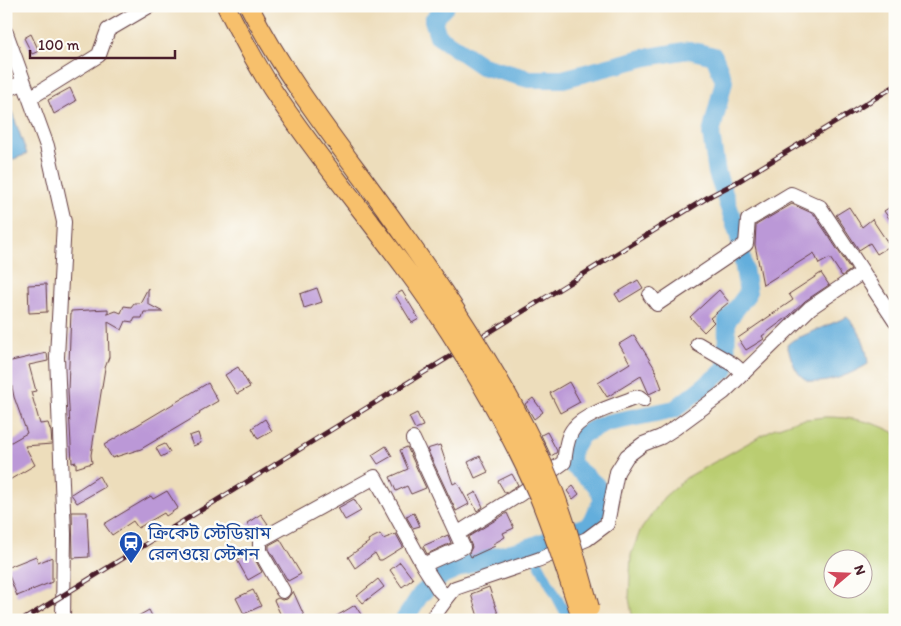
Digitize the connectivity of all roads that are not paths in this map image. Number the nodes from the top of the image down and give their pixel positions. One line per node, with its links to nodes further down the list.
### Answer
1 (150, 6): 7 (street)
2 (226, 6): 21 (main road, bridge)
3 (249, 6): 22 (main road, bridge)
4 (6, 33): 5 (street)
5 (24, 82): 6 (street); 7 (street)
6 (6, 90)
7 (30, 98): 19 (street)
8 (863, 272): 9 (street); 10 (street); 12 (street)
9 (650, 295)
10 (895, 321)
11 (698, 344): 12 (street)
12 (744, 373): 18 (street)
13 (642, 400): 15 (street)
14 (413, 439): 15 (street)
15 (457, 534): 16 (street)
16 (426, 569): 17 (street); 18 (street)
17 (283, 591)
18 (443, 594): 20 (street)
19 (64, 620)
20 (431, 620)
21 (582, 620)
22 (593, 620)

